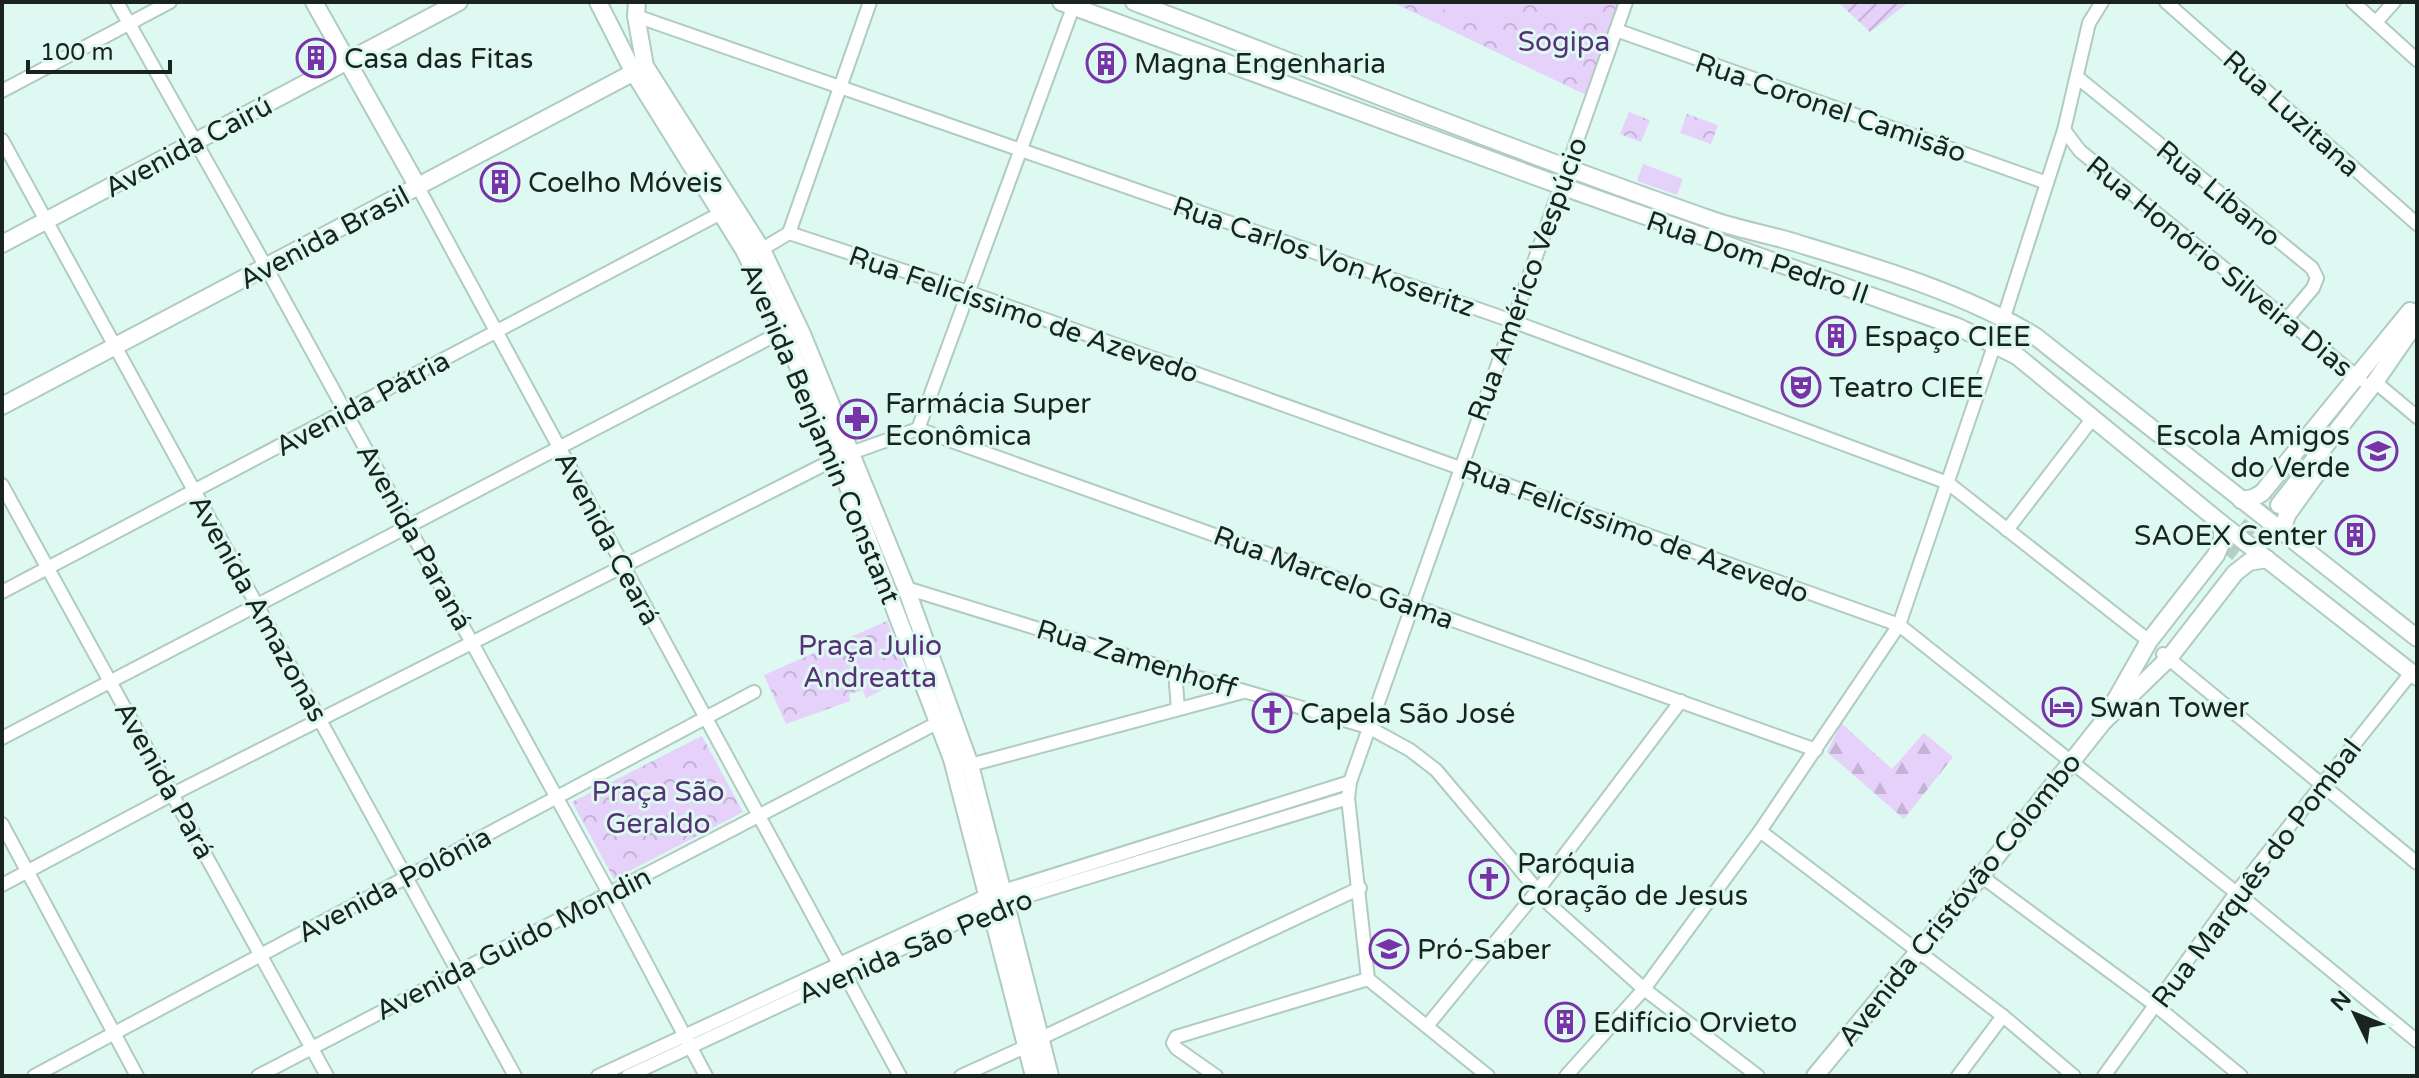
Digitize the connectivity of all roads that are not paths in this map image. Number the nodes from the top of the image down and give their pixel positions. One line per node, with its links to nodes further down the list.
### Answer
1 (117, 2): 16 (street, Avenida Paraná)
2 (170, 2): 16 (street)
3 (314, 2): 19 (main road, Avenida Ceará)
4 (459, 2): 19 (main road, Avenida Cairú)
5 (598, 2): 20 (main road, Avenida Benjamin Constant)
6 (870, 2): 22 (street)
7 (1134, 2): 30 (main road, Rua Dom Pedro II)
8 (1626, 2): 17 (street, Rua Américo Vespúcio)
9 (2102, 2): 21 (street)
10 (2166, 2): 36 (street, Rua Luzitana)
11 (2353, 2): 15 (street)
12 (2394, 2): 15 (street)
13 (1070, 4): 27 (street); 32 (main road, Rua Dom Pedro II)
14 (637, 9): 20 (main road, Avenida Benjamin Constant); 22 (street, Rua Carlos Von Koseritz)
15 (2376, 22): 18 (street)
16 (129, 24): 23 (street); 26 (street, Avenida Paraná)
17 (1616, 30): 30 (street, Rua Américo Vespúcio); 31 (street, Rua Coronel Camisão)
18 (2417, 60)
19 (348, 62): 26 (main road, Avenida Cairú); 33 (main road, Avenida Ceará)
20 (640, 70): 33 (main road, Avenida Brasil); 34 (main road, Avenida Benjamin Constant); 39 (main road, Avenida Benjamin Constant)
21 (2077, 77): 24 (street); 44 (street, Rua Líbano)
22 (840, 87): 27 (street, Rua Carlos Von Koseritz); 37 (street)
23 (2, 91)
24 (2064, 130): 28 (street, Rua Honório Silveira Dias); 29 (street)
25 (2, 140): 35 (street, Avenida Amazonas)
26 (196, 142): 35 (main road, Avenida Cairú); 40 (street, Avenida Paraná)
27 (1020, 150): 41 (street); 45 (street, Rua Carlos Von Koseritz)
28 (2080, 151): 29 (street, Rua Honório Silveira Dias); 44 (street, Rua Honório Silveira Dias)
29 (2055, 157): 31 (street)
30 (1567, 168): 32 (street, Rua Américo Vespúcio); 43 (main road, Rua Dom Pedro II)
31 (2047, 183): 43 (street)
32 (1560, 186): 45 (street, Rua Américo Vespúcio); 48 (main road, Rua Dom Pedro II)
33 (418, 187): 40 (main road, Avenida Brasil); 47 (street, Avenida Ceará)
34 (721, 213): 39 (main road, Avenida Benjamin Constant); 47 (street, Avenida Pátria)
35 (46, 221): 38 (main road, Avenida Cairú); 49 (street, Avenida Amazonas)
36 (2417, 224)
37 (789, 233): 39 (street); 41 (street, Rua Felicíssimo de Azevedo)
38 (2, 244)
39 (755, 254): 46 (main road, Avenida Benjamin Constant); 57 (main road, Avenida Benjamin Constant)
40 (266, 267): 49 (main road, Avenida Brasil); 52 (street, Avenida Paraná)
41 (968, 292): 55 (street); 58 (street, Rua Felicíssimo de Azevedo)
42 (2415, 311): 50 (main road); 50 (main road)
43 (2004, 317): 62 (main road, Rua Dom Pedro II)
44 (2286, 320): 50 (street, Rua Honório Silveira Dias)
45 (1512, 321): 58 (street, Rua Américo Vespúcio); 59 (street, Rua Carlos Von Koseritz)
46 (783, 331): 56 (street); 57 (main road, Avenida Benjamin Constant)
47 (496, 332): 52 (street, Avenida Pátria); 56 (street, Avenida Ceará)
48 (1995, 343): 54 (main road, Rua Dom Pedro II); 59 (street)
49 (115, 346): 51 (main road, Avenida Brasil); 61 (street, Avenida Amazonas)
50 (2368, 381): 53 (street, Rua Honório Silveira Dias); 62 (main road); 63 (main road); 67 (main road)
51 (2, 406)
52 (346, 411): 61 (street, Avenida Pátria); 65 (street, Avenida Paraná)
53 (2417, 417)
54 (2093, 418): 64 (main road, Rua Dom Pedro II); 66 (street)
55 (918, 429): 57 (street); 74 (street, Rua Marcelo Gama)
56 (559, 447): 65 (street); 69 (street, Avenida Ceará)
57 (843, 454): 69 (street); 71 (main road, Avenida Benjamin Constant); 90 (main road, Avenida Benjamin Constant)
58 (1459, 469): 74 (street, Rua Américo Vespúcio); 75 (street, Rua Felicíssimo de Azevedo)
59 (1948, 483): 66 (street, Rua Carlos Von Koseritz); 75 (street)
60 (2, 485): 70 (street, Avenida Pará)
61 (194, 491): 70 (street, Avenida Pátria); 73 (street, Avenida Amazonas)
62 (2241, 500): 67 (main road, Rua Dom Pedro II)
63 (2275, 501)
64 (2222, 524): 68 (main road, Rua Dom Pedro II); 77 (main road, Avenida Cristóvão Colombo)
65 (409, 527): 73 (street); 78 (street, Avenida Paraná)
66 (2007, 530): 77 (street, Rua Carlos Von Koseritz)
67 (2282, 531): 76 (main road, Rua Dom Pedro II)
68 (2267, 559): 79 (main road); 81 (main road, Rua Dom Pedro II)
69 (623, 565): 78 (street); 88 (street, Avenida Ceará)
70 (48, 568): 72 (street, Avenida Pátria); 82 (street, Avenida Pará)
71 (906, 588): 80 (street, Rua Zamenhoff); 95 (main road, Avenida Benjamin Constant)
72 (2, 592)
73 (257, 605): 82 (street); 89 (street, Avenida Amazonas)
74 (1413, 605): 86 (street, Rua Marcelo Gama); 91 (street, Rua Américo Vespúcio)
75 (1899, 625): 93 (street); 94 (street, Rua Felicíssimo de Azevedo)
76 (2417, 638)
77 (2149, 641): 83 (main road, Avenida Cristóvão Colombo)
78 (472, 642): 89 (street); 99 (street, Avenida Paraná)
79 (2166, 656): 83 (main road); 83 (main road); 97 (street)
80 (1175, 671): 84 (street, Rua Zamenhoff); 87 (street)
81 (2414, 675): 97 (street, Rua Marquês do Pombal)
82 (110, 681): 92 (street); 98 (street, Avenida Pará)
83 (2130, 686): 94 (main road, Avenida Cristóvão Colombo)
84 (1246, 691): 87 (street); 91 (street, Rua Zamenhoff)
85 (754, 692): 88 (street, Avenida Polônia)
86 (1681, 701): 93 (street, Rua Marcelo Gama); 115 (street)
87 (1178, 709): 95 (street)
88 (706, 718): 99 (street, Avenida Polônia); 102 (street, Avenida Ceará)
89 (320, 719): 98 (street); 112 (street, Avenida Amazonas)
90 (939, 722): 102 (street, Avenida Guido Mondin); 118 (main road, Avenida Benjamin Constant)
91 (1368, 727): 96 (street, Rua Américo Vespúcio); 115 (street, Rua Zamenhoff)
92 (2, 738)
93 (1816, 750): 107 (street)
94 (2071, 762): 111 (main road, Avenida Cristóvão Colombo); 117 (street, Rua Felicíssimo de Azevedo)
95 (970, 765): 118 (main road, Avenida Benjamin Constant)
96 (1350, 782): 100 (street, Rua Américo Vespúcio); 101 (street, Avenida São Pedro)
97 (2321, 785): 109 (street); 117 (street, Rua Marquês do Pombal)
98 (173, 794): 110 (street); 120 (street, Avenida Pará)
99 (557, 797): 112 (street, Avenida Polônia); 116 (street, Avenida Paraná)
100 (1348, 798): 104 (street, Avenida São Pedro); 114 (street, Rua Américo Vespúcio)
101 (1286, 802): 103 (street, Avenida São Pedro); 104 (street)
102 (758, 816): 116 (street, Avenida Guido Mondin); 121 (street, Avenida Ceará)
103 (1240, 816): 106 (street); 108 (street, Avenida São Pedro)
104 (1290, 816): 106 (street, Avenida São Pedro)
105 (2, 824): 110 (street)
106 (1243, 830): 108 (street, Avenida São Pedro)
107 (1760, 831): 119 (street); 124 (street)
108 (1193, 838): 118 (street, Avenida São Pedro)
109 (2417, 863)
110 (27, 872): 113 (street); 128 (street)
111 (1981, 876): 119 (main road, Avenida Cristóvão Colombo); 125 (street)
112 (406, 878): 120 (street, Avenida Polônia); 122 (street, Avenida Amazonas)
113 (2, 885)
114 (1360, 888): 123 (street, Rua Américo Vespúcio); 131 (street)
115 (1538, 890): 124 (street, Rua Zamenhoff); 127 (street)
116 (609, 893): 122 (street, Avenida Guido Mondin); 130 (street, Avenida Paraná)
117 (2236, 893): 125 (street, Rua Marquês do Pombal); 129 (street, Rua Felicíssimo de Azevedo)
118 (997, 899): 121 (street, Avenida São Pedro); 131 (main road, Avenida Benjamin Constant)
119 (1918, 951): 126 (street); 149 (main road, Avenida Cristóvão Colombo)
120 (261, 955): 128 (street, Avenida Polônia); 132 (street, Avenida Pará)
121 (842, 970): 130 (street, Avenida São Pedro); 141 (street, Avenida Ceará)
122 (458, 972): 132 (street, Avenida Guido Mondin); 137 (street, Avenida Amazonas)
123 (1368, 979): 127 (street); 145 (street)
124 (1644, 989): 147 (street); 148 (street, Rua Zamenhoff)
125 (2155, 1005): 152 (street, Rua Marquês do Pombal); 153 (street)
126 (2003, 1016): 150 (street); 151 (street)
127 (1427, 1026): 146 (street)
128 (114, 1033): 133 (street, Avenida Polônia); 134 (street)
129 (2417, 1041)
130 (687, 1042): 138 (street, Avenida São Pedro); 139 (street, Avenida São Pedro); 140 (street, Avenida Paraná)
131 (1032, 1043): 142 (street); 143 (main road, Avenida Benjamin Constant); 144 (main road, Avenida Benjamin Constant)
132 (312, 1048): 135 (street, Avenida Guido Mondin); 136 (street, Avenida Pará)
133 (34, 1076)
134 (137, 1076)
135 (258, 1076)
136 (327, 1076)
137 (515, 1076)
138 (598, 1076)
139 (628, 1076)
140 (706, 1076)
141 (900, 1076)
142 (961, 1076)
143 (1034, 1076)
144 (1050, 1076)
145 (1216, 1076)
146 (1488, 1076)
147 (1566, 1076)
148 (1758, 1076)
149 (1815, 1076)
150 (1958, 1076)
151 (2074, 1076)
152 (2104, 1076)
153 (2241, 1076)

